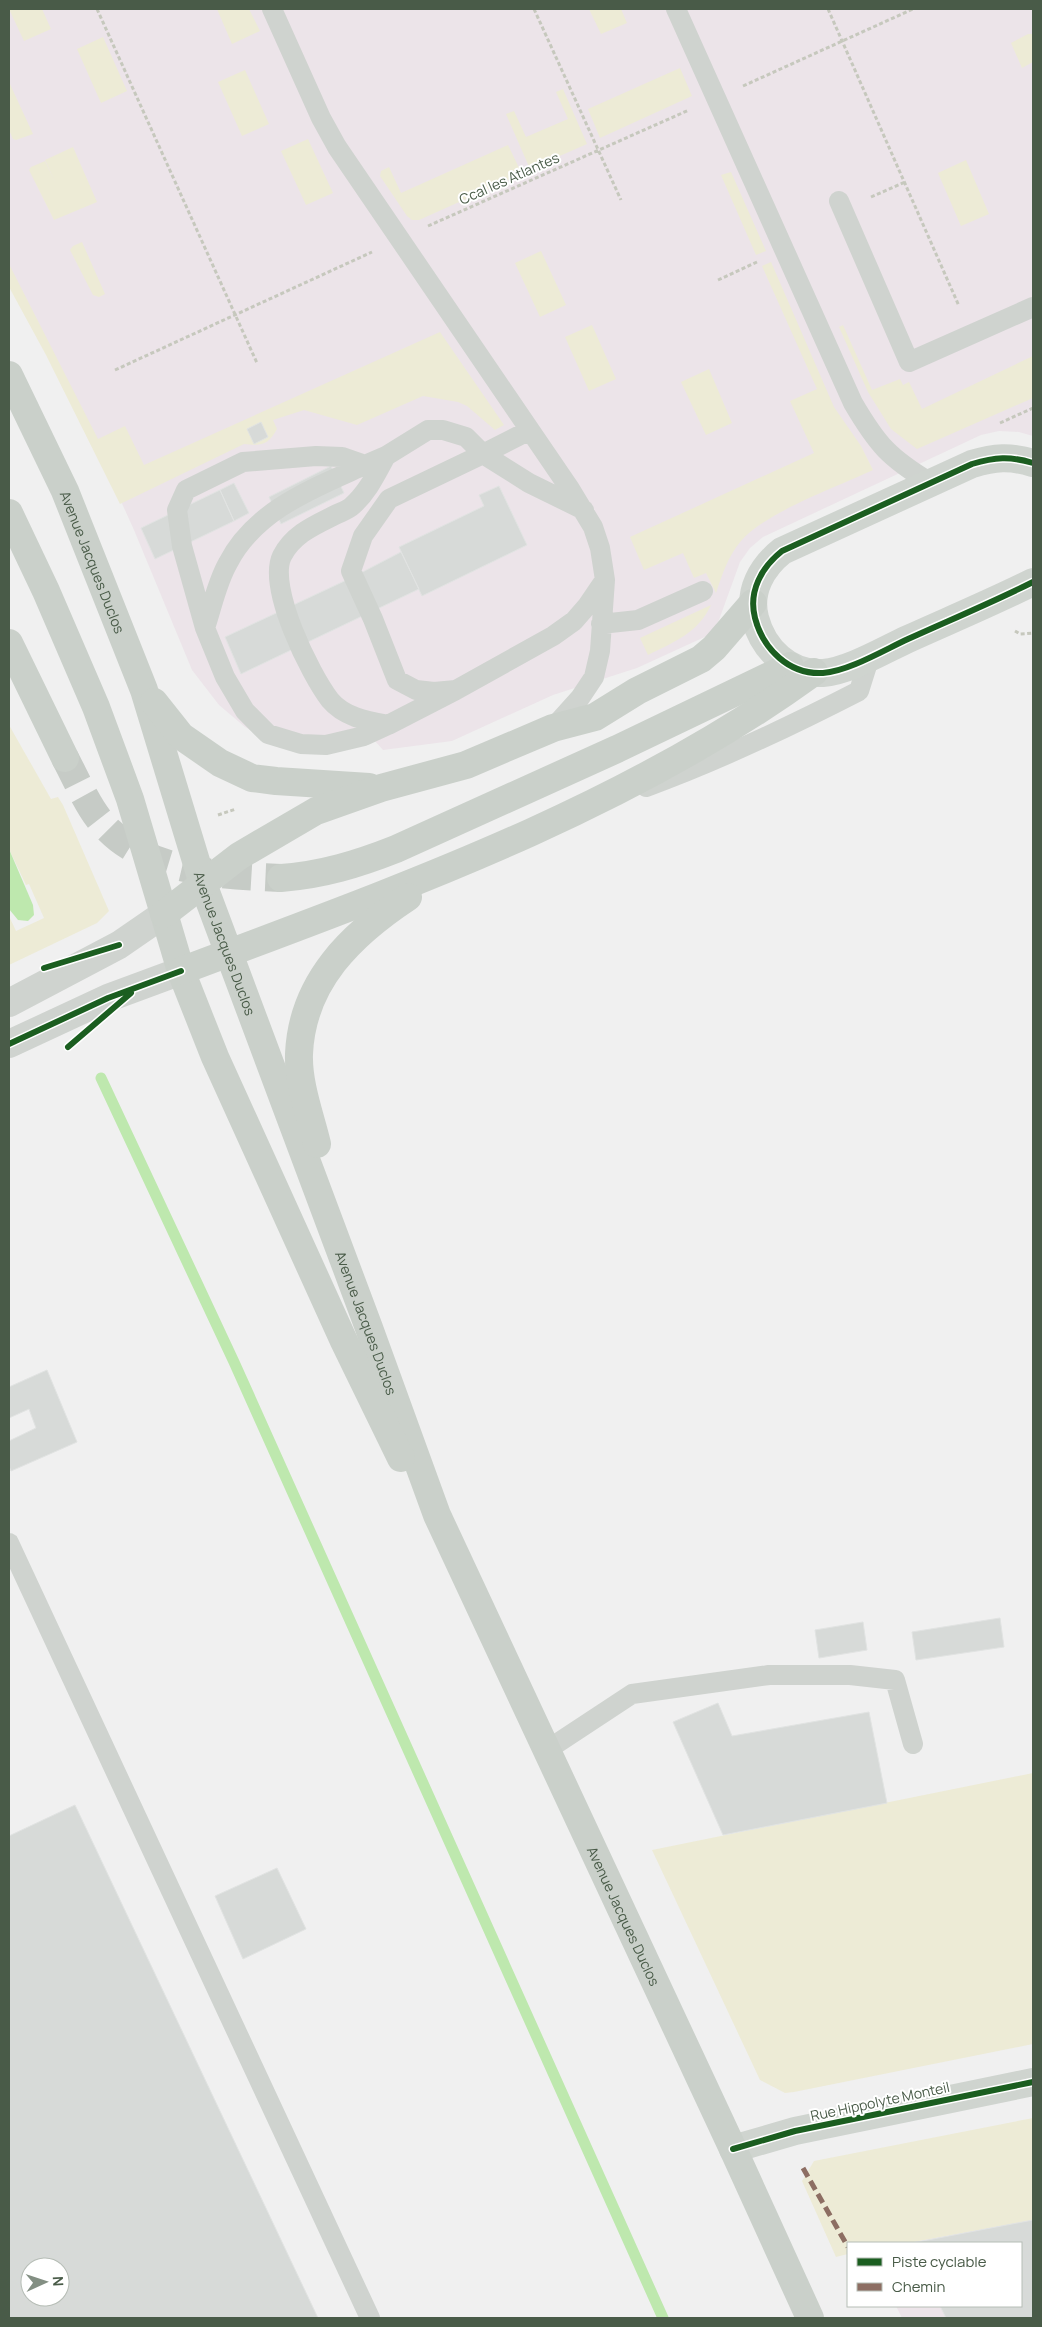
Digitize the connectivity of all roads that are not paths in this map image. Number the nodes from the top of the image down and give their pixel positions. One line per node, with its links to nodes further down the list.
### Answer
1 (272, 9): 6 (lane)
2 (676, 9): 11 (lane)
3 (839, 201): 4 (lane)
4 (1033, 307)
5 (9, 376): 23 (main road, Avenue Jacques Duclos)
6 (530, 430): 7 (lane); 12 (lane)
7 (482, 454): 8 (lane); 12 (lane); 24 (lane)
8 (386, 456): 10 (lane); 25 (lane)
9 (1033, 463): 11 (street)
10 (365, 465): 19 (lane); 19 (lane)
11 (931, 484): 17 (street)
12 (584, 510): 14 (lane)
13 (9, 513): 33 (main road, Avenue Jacques Duclos)
14 (605, 580): 18 (lane); 24 (lane)
15 (1033, 583): 21 (street)
16 (703, 592): 18 (lane)
17 (753, 603): 22 (street); 26 (main road)
18 (602, 624): 26 (lane)
19 (205, 628): 25 (lane)
20 (9, 643): 27 (main road)
21 (870, 656): 22 (street); 29 (lane)
22 (802, 669): 29 (main road); 31 (main road)
23 (144, 690): 28 (main road); 32 (main road, Avenue Jacques Duclos)
24 (456, 690): 25 (lane)
25 (388, 726)
26 (552, 728): 28 (main road)
27 (66, 758)
28 (381, 788): 32 (main road)
29 (587, 806): 30 (main road)
30 (459, 864): 34 (main road); 38 (main road)
31 (281, 878)
32 (203, 884): 33 (main road); 34 (main road, Avenue Jacques Duclos)
33 (164, 914): 35 (main road, Avenue Jacques Duclos); 36 (street)
34 (228, 953): 35 (main road); 38 (main road, Avenue Jacques Duclos)
35 (181, 971): 37 (street); 39 (main road, Avenue Jacques Duclos)
36 (9, 1003)
37 (9, 1044)
38 (369, 1328): 39 (main road, Avenue Jacques Duclos)
39 (437, 1515): 42 (main road, Avenue Jacques Duclos)
40 (9, 1543): 45 (lane)
41 (913, 1744): 42 (lane)
42 (546, 1750): 44 (main road, Avenue Jacques Duclos)
43 (1033, 2082): 44 (street, Rue Hippolyte Monteil)
44 (733, 2149): 46 (main road, Avenue Jacques Duclos)
45 (370, 2318)
46 (810, 2318)

